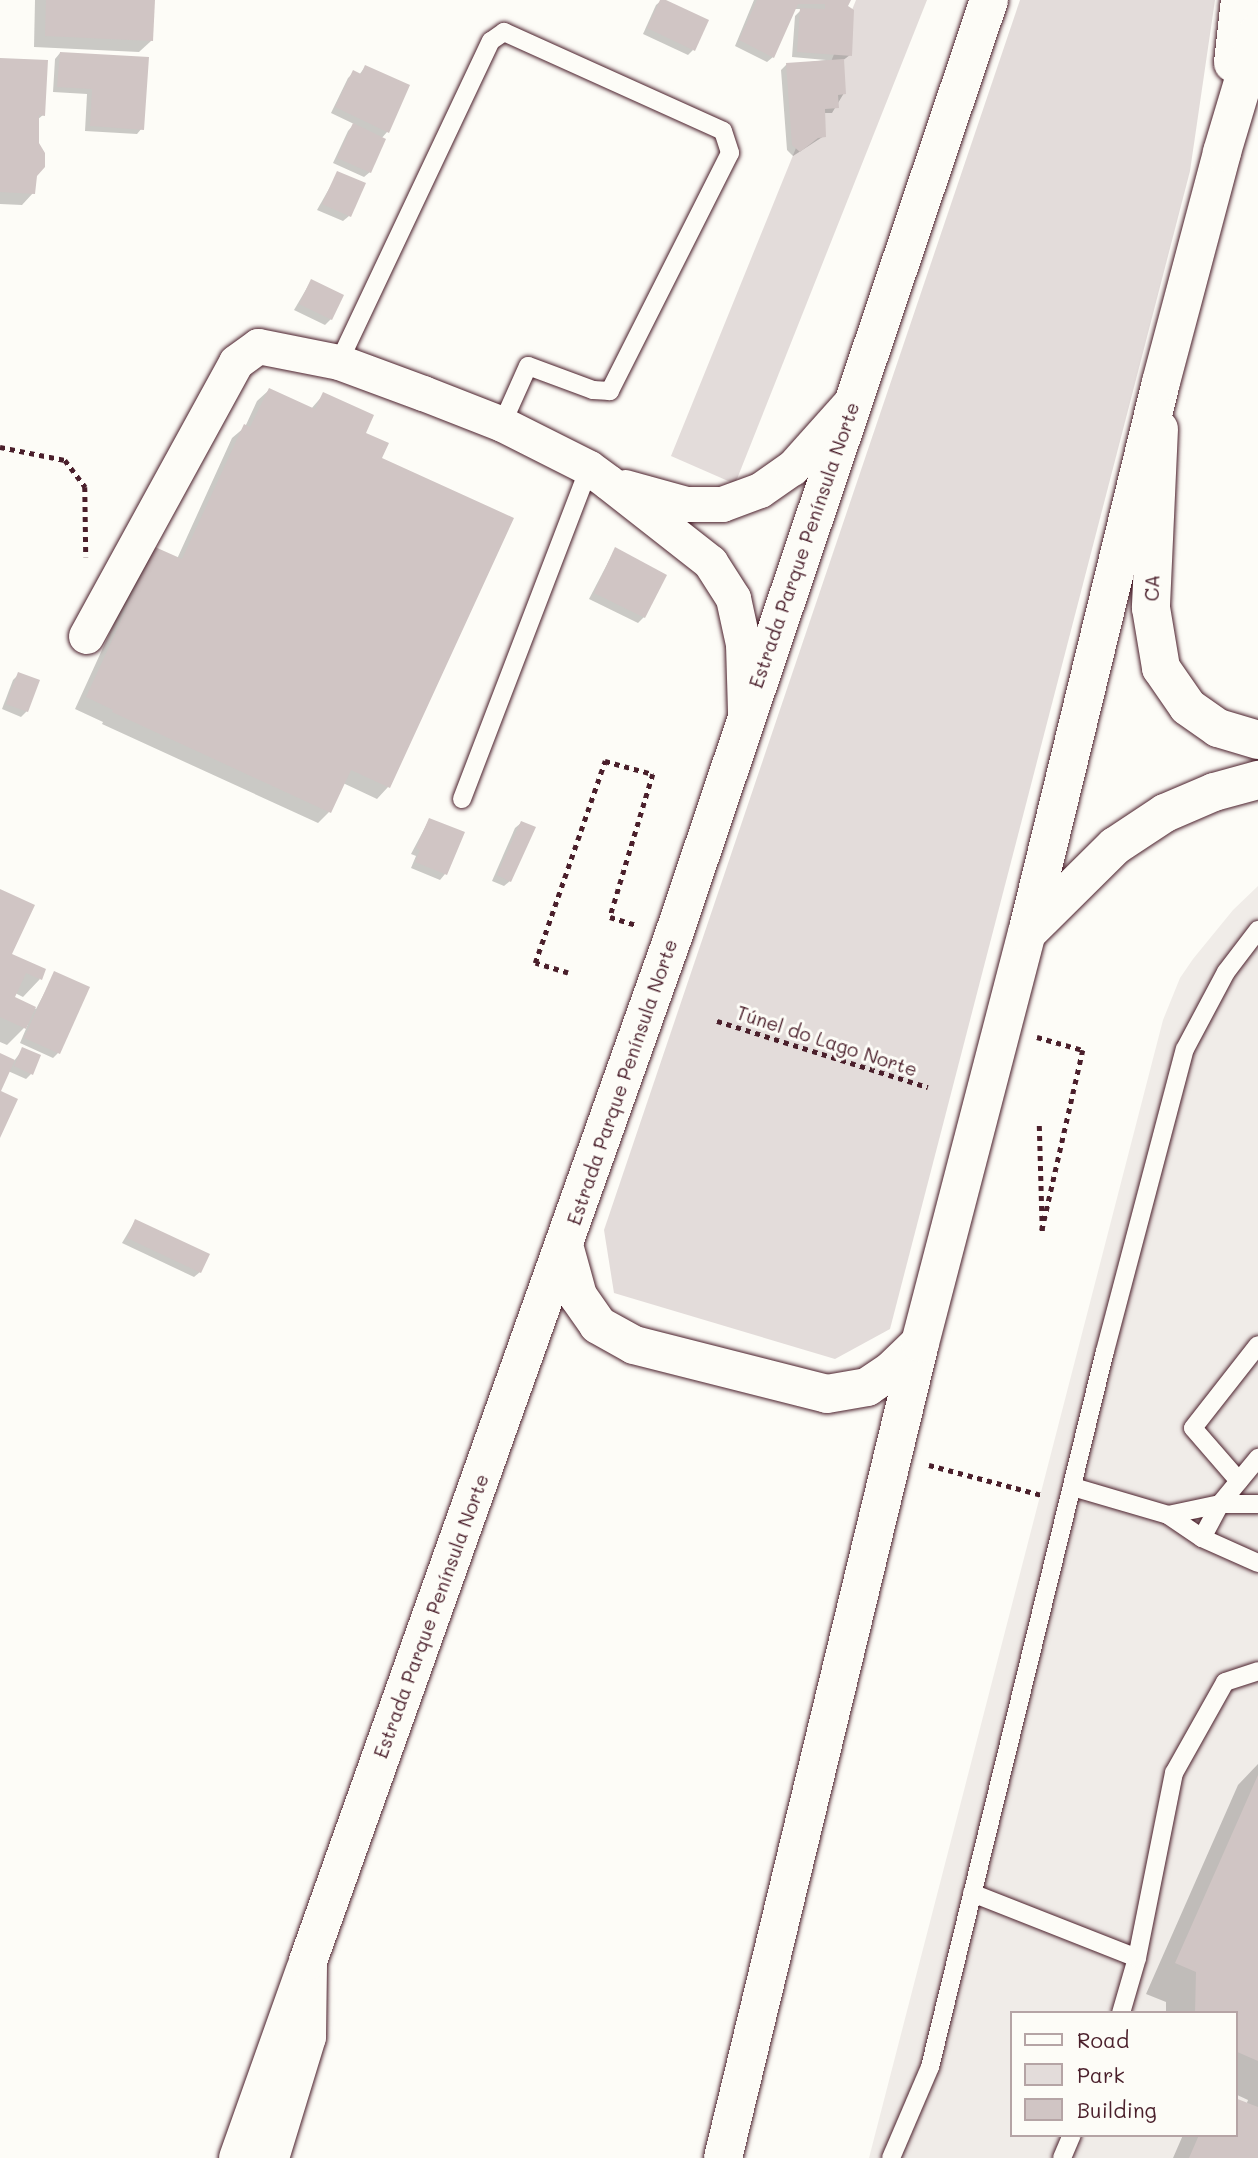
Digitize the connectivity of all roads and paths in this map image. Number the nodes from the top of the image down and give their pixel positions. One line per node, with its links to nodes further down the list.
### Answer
1 (989, 0): 7 (main road, Estrada Parque Península Norte)
2 (1240, 0): 4 (main road)
3 (1258, 32): 4 (main road)
4 (1222, 152): 6 (main road)
5 (339, 362): 8 (street); 8 (lane); 12 (street)
6 (1161, 382): 14 (main road, CA); 18 (main road)
7 (852, 401): 10 (street); 13 (main road, Estrada Parque Península Norte)
8 (502, 424): 10 (street)
9 (0, 447): 11 (path)
10 (599, 475): 13 (street); 16 (lane)
11 (86, 568)
12 (86, 636)
13 (745, 720): 19 (main road, Estrada Parque Península Norte)
14 (1258, 740)
15 (1258, 780): 18 (main road)
16 (462, 799)
17 (1258, 930): 31 (lane)
18 (1027, 933): 22 (main road)
19 (673, 937): 20 (path); 25 (main road, Estrada Parque Península Norte)
20 (568, 973)
21 (717, 1021): 23 (path, Túnel do Lago Norte)
22 (1002, 1028): 24 (path); 26 (main road)
23 (928, 1087)
24 (1039, 1123)
25 (564, 1245): 26 (main road); 40 (main road, Estrada Parque Península Norte)
26 (920, 1343): 28 (main road)
27 (1258, 1345): 30 (lane)
28 (892, 1455): 31 (path); 45 (main road)
29 (1258, 1458): 30 (lane)
30 (1239, 1481): 32 (lane)
31 (1073, 1487): 34 (lane); 38 (lane)
32 (1220, 1504): 33 (lane); 34 (lane); 35 (lane)
33 (1258, 1504)
34 (1168, 1515): 35 (lane)
35 (1202, 1538): 36 (lane)
36 (1258, 1563)
37 (1258, 1671): 39 (lane)
38 (972, 1893): 39 (lane); 46 (lane)
39 (1138, 1958): 41 (lane)
40 (308, 1961): 43 (main road, Estrada Parque Península Norte); 44 (main road)
41 (1122, 2011)
42 (1071, 2137): 47 (lane)
43 (238, 2158)
44 (270, 2158)
45 (723, 2158)
46 (891, 2158)
47 (1062, 2158)

